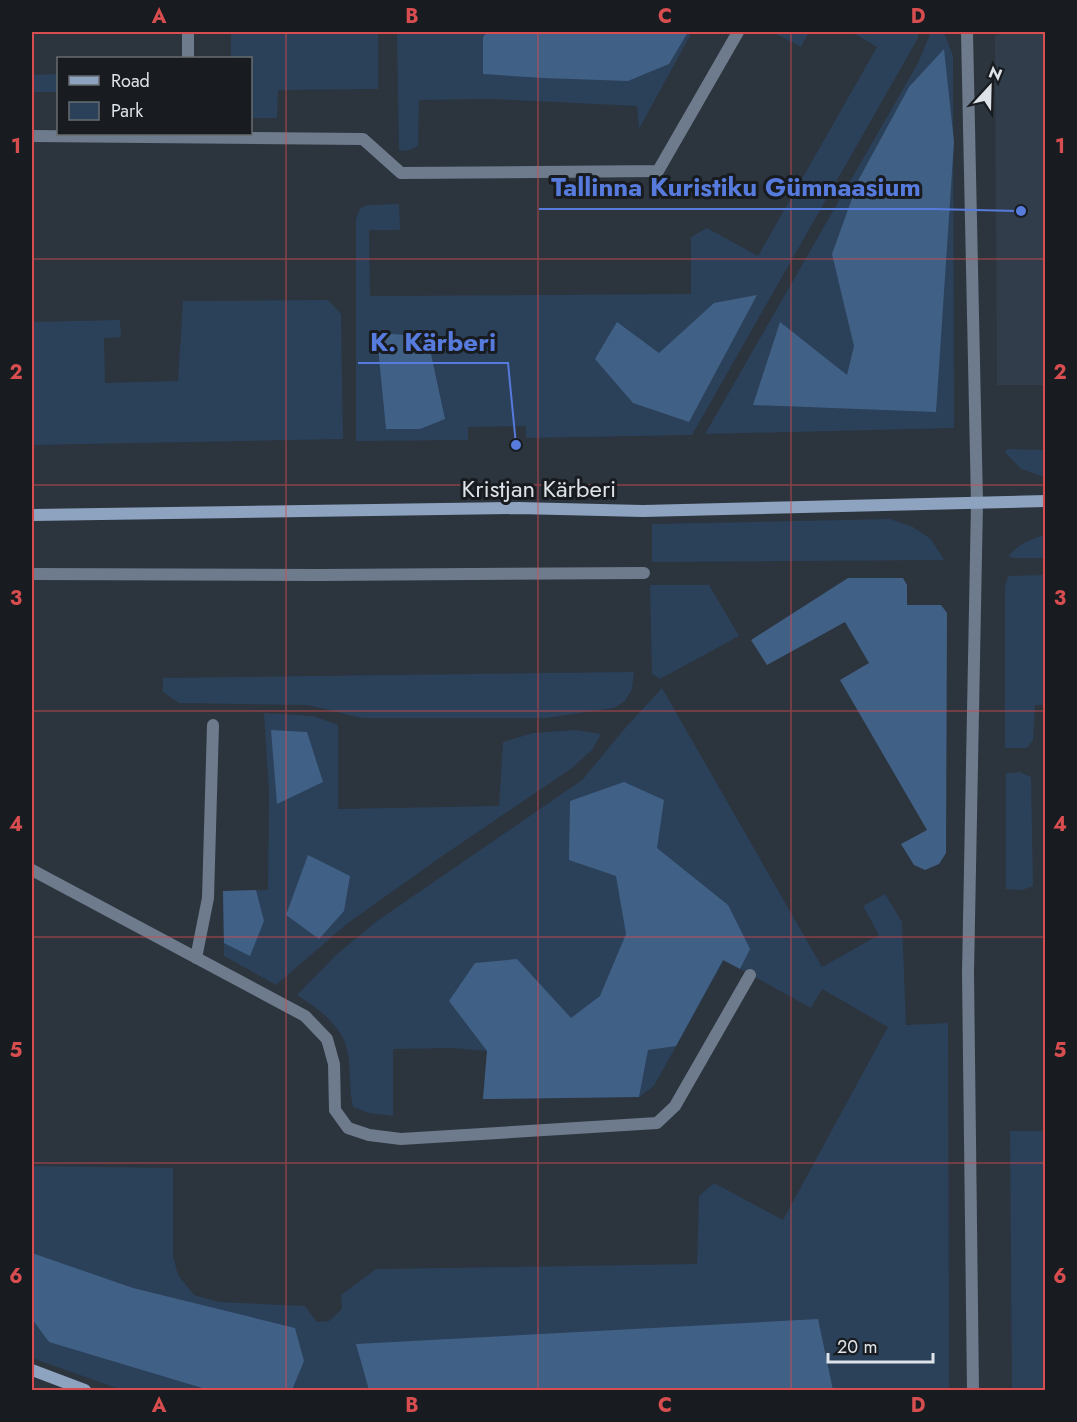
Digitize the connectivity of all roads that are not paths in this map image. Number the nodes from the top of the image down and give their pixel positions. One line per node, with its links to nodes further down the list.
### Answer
1 (188, 32): 4 (street)
2 (738, 32): 5 (street)
3 (967, 32): 8 (street)
4 (188, 57)
5 (189, 135): 6 (street)
6 (32, 136)
7 (1046, 501): 8 (street, Kristjan Kärberi)
8 (977, 503): 9 (street, Kristjan Kärberi); 18 (street)
9 (32, 515)
10 (644, 573): 11 (street)
11 (32, 574)
12 (213, 725): 14 (street)
13 (32, 870): 14 (street)
14 (196, 958): 15 (street)
15 (750, 975)
16 (32, 1371): 17 (street)
17 (85, 1390)
18 (973, 1390)

